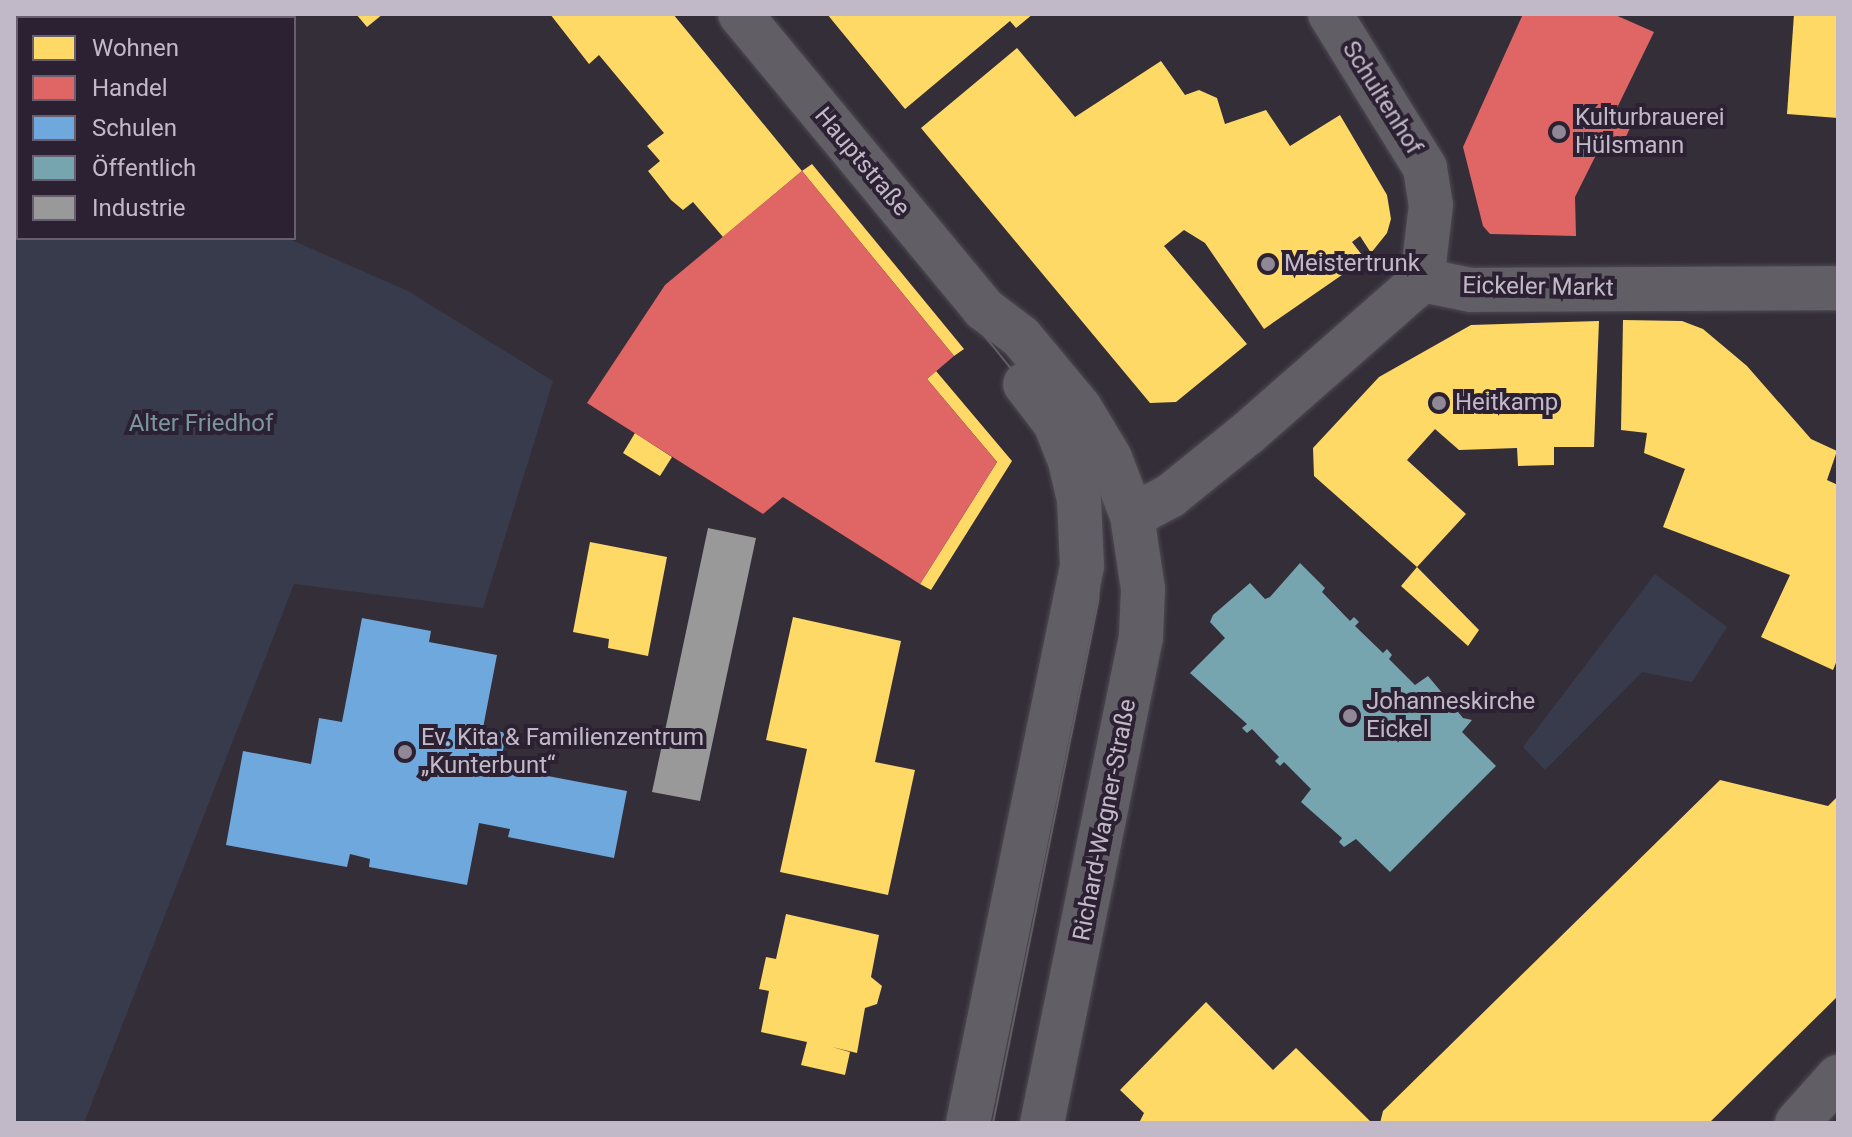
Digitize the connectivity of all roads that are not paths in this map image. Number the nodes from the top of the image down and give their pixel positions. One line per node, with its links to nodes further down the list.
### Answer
1 (740, 14): 5 (street, Hauptstraße)
2 (1330, 14): 3 (street, Schultenhof)
3 (1422, 280): 4 (street, Eickeler Markt); 6 (street)
4 (1838, 288)
5 (984, 309): 6 (street, Hauptstraße); 8 (street, Hauptstraße)
6 (1132, 516): 9 (street, Richard-Wagner-Straße)
7 (1838, 1077): 10 (street)
8 (968, 1123)
9 (1042, 1123)
10 (1797, 1123)

